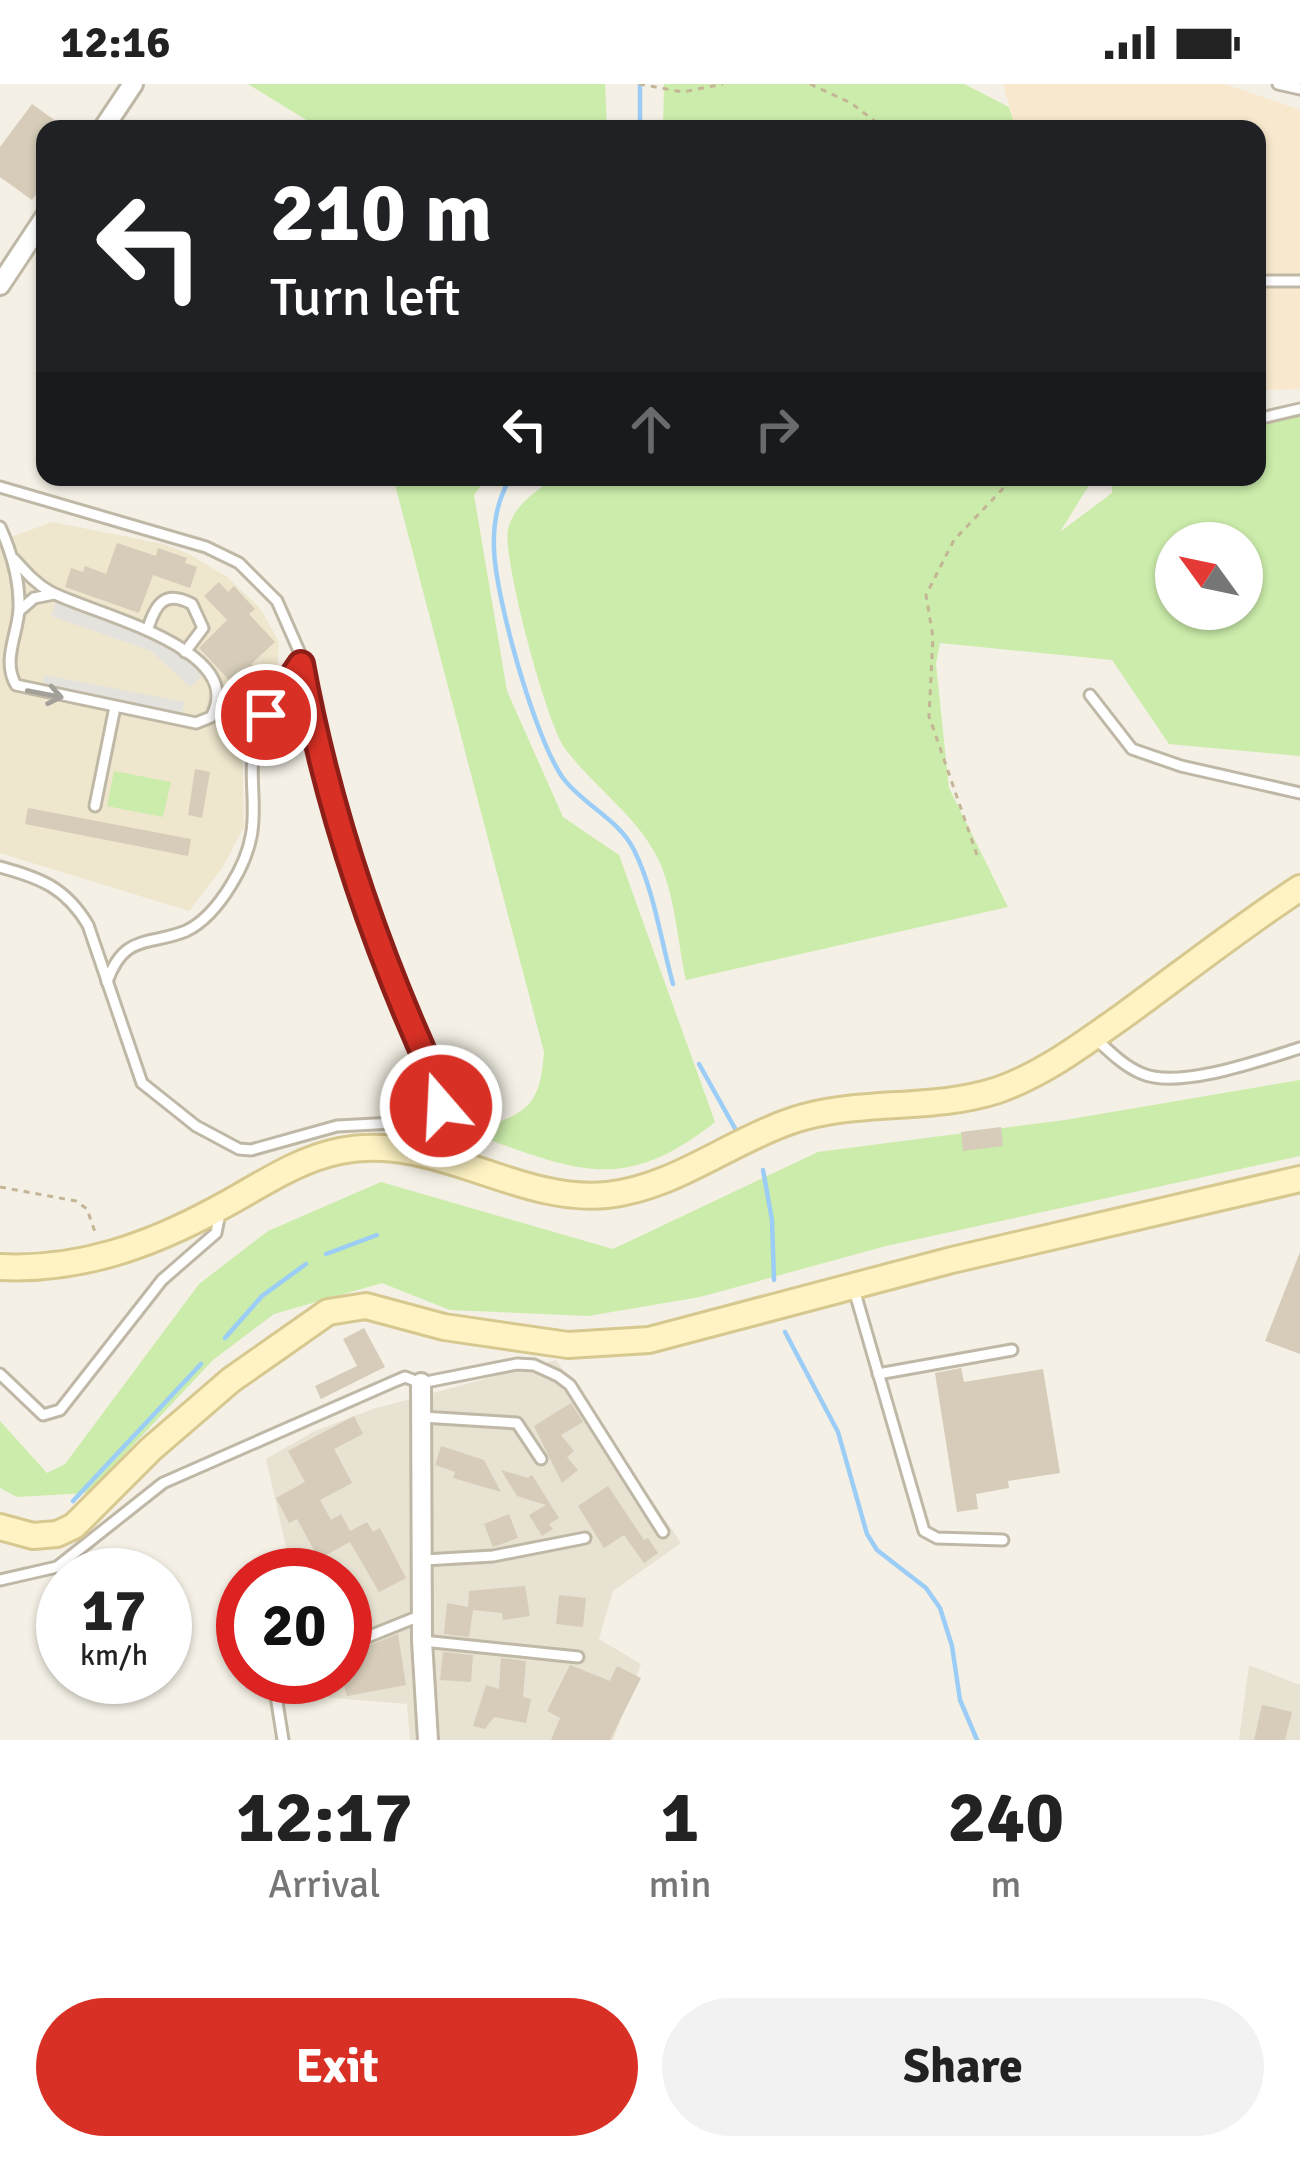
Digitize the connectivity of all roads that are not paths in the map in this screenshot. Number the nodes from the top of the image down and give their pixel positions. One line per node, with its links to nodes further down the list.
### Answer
1 (133, 84): 4 (street)
2 (1278, 84): 3 (lane)
3 (1300, 89)
4 (109, 120)
5 (36, 231): 8 (street)
6 (1300, 280): 7 (lane)
7 (1266, 281)
8 (0, 285)
9 (1300, 409): 10 (lane)
10 (1266, 417)
11 (0, 487): 18 (lane)
12 (0, 527): 13 (lane)
13 (14, 559): 14 (lane); 15 (lane)
14 (54, 594): 15 (lane); 16 (lane)
15 (19, 611): 20 (lane, one-way to 20)
16 (148, 628): 17 (lane); 17 (lane)
17 (185, 652): 20 (lane)
18 (301, 664): 25 (lane); 25 (lane)
19 (1090, 695): 21 (lane)
20 (115, 707): 22 (lane)
21 (1300, 793)
22 (95, 806)
23 (0, 867): 25 (lane)
24 (1300, 888): 26 (main road)
25 (107, 982)
26 (1093, 1037): 27 (lane); 29 (main road)
27 (1300, 1048)
28 (1300, 1180): 31 (main road)
29 (218, 1209): 30 (main road); 34 (lane)
30 (0, 1268)
31 (853, 1286): 33 (lane); 38 (main road)
32 (1012, 1350): 33 (lane)
33 (878, 1374): 41 (lane)
34 (0, 1375)
35 (421, 1383): 36 (street); 39 (lane); 43 (lane)
36 (422, 1417): 37 (lane); 42 (street)
37 (542, 1459)
38 (0, 1527)
39 (663, 1532)
40 (585, 1538): 42 (lane)
41 (1004, 1540)
42 (422, 1560): 44 (street)
43 (0, 1580)
44 (422, 1616): 45 (lane); 46 (street)
45 (372, 1635)
46 (422, 1641): 47 (lane); 50 (street)
47 (578, 1657)
48 (278, 1704): 49 (lane)
49 (284, 1740)
50 (428, 1740)

